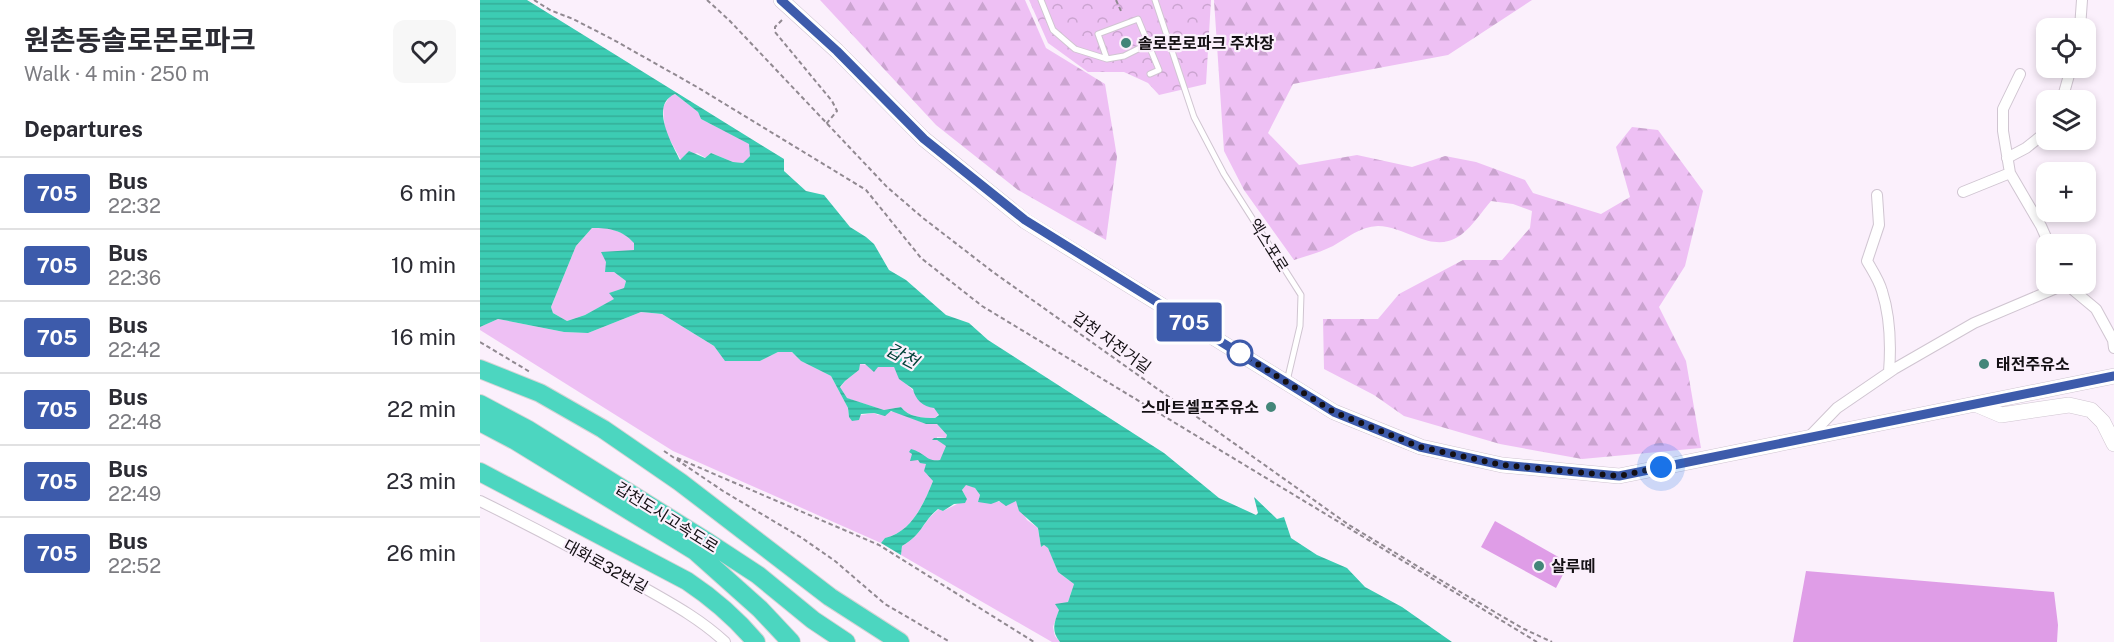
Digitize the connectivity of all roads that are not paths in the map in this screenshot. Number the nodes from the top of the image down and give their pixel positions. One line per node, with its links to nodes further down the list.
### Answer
1 (781, 0): 23 (main road)
2 (1041, 0): 8 (lane)
3 (1155, 0): 6 (lane, 엑스포로)
4 (2082, 0): 5 (street)
5 (2081, 18)
6 (1168, 40): 7 (lane); 23 (lane, 엑스포로)
7 (1149, 46): 8 (lane); 8 (lane); 9 (lane)
8 (1107, 59)
9 (1150, 74)
10 (2020, 74): 12 (street)
11 (2036, 140): 12 (street)
12 (2007, 158): 13 (street)
13 (2010, 173): 14 (street); 16 (street)
14 (1963, 192)
15 (1877, 195): 21 (street)
16 (2045, 234)
17 (2042, 294): 21 (street)
18 (2078, 294): 19 (street)
19 (2114, 348)
20 (480, 369): 36 (highway)
21 (1889, 372): 28 (street)
22 (2114, 376): 25 (main road)
23 (1286, 382): 28 (main road)
24 (480, 404): 27 (highway, 갑천도시고속도로)
25 (1975, 404): 28 (main road); 29 (main road)
26 (480, 422): 27 (highway, 갑천도시고속도로)
27 (521, 435): 34 (highway, 갑천도시고속도로); 35 (highway, 갑천도시고속도로)
28 (1808, 437)
29 (2114, 444)
30 (480, 472): 33 (highway)
31 (480, 501): 32 (street, 대화로32번길)
32 (725, 642)
33 (756, 642)
34 (791, 642)
35 (846, 642)
36 (900, 642)

